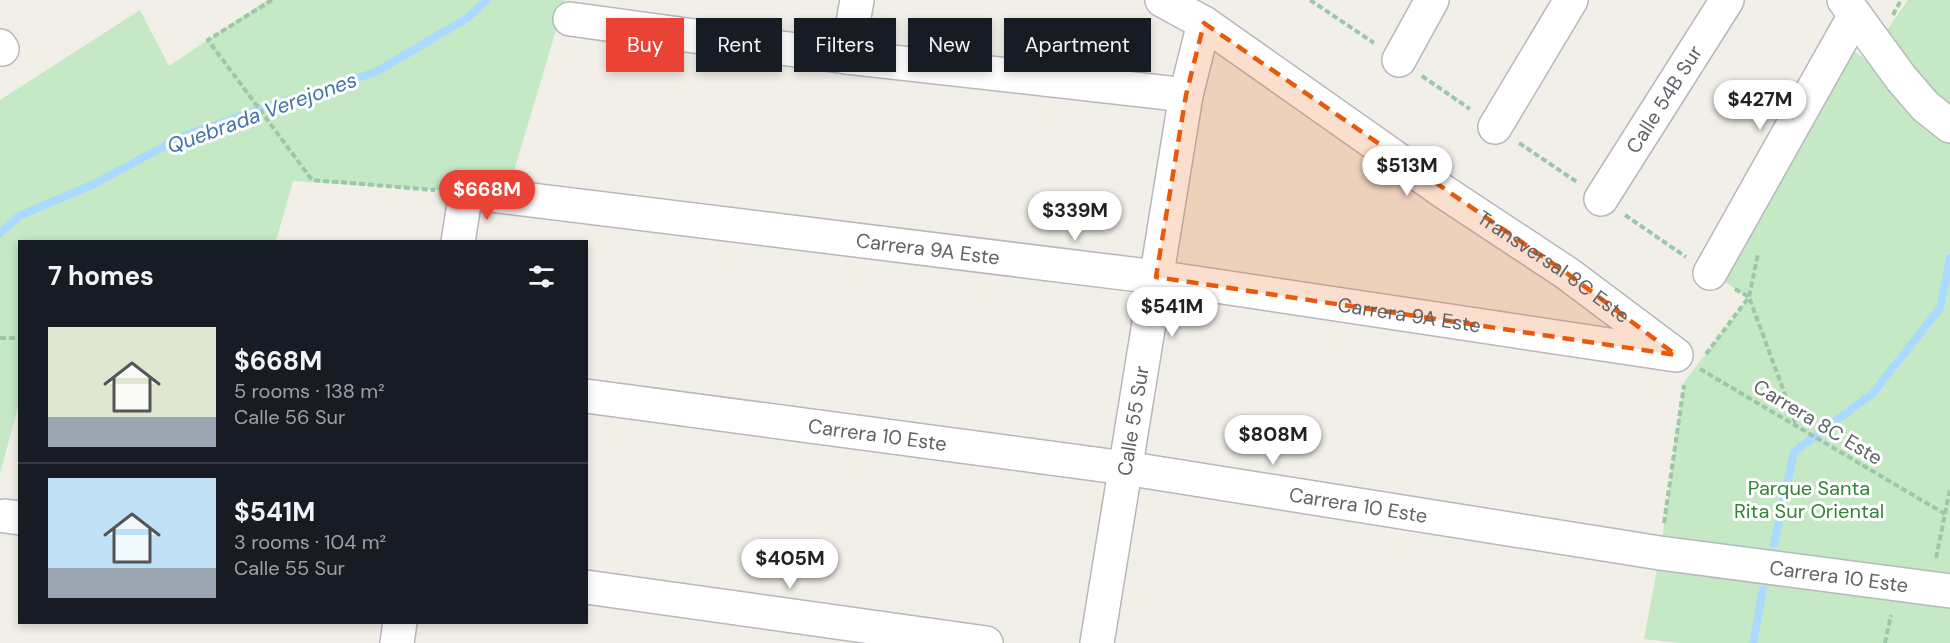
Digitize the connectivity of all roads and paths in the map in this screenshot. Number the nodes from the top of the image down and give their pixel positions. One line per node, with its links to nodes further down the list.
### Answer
1 (272, 0): 17 (path)
2 (857, 0): 8 (street)
3 (1162, 0): 10 (street, Transversal 8C Este)
4 (1432, 0): 12 (street)
5 (1571, 0): 16 (street)
6 (1727, 0): 18 (street, Calle 54B Sur)
7 (1850, 8): 15 (street); 21 (street)
8 (854, 18)
9 (570, 19): 11 (street)
10 (1204, 23): 14 (street, Calle 55 Sur); 26 (street, Transversal 8C Este)
11 (794, 50)
12 (1399, 60)
13 (896, 62): 14 (street)
14 (1186, 95): 22 (street, Calle 55 Sur)
15 (1950, 126)
16 (1495, 127)
17 (465, 192): 19 (street); 22 (street, Carrera 9A Este)
18 (1601, 199)
19 (458, 240)
20 (1758, 253): 23 (path)
21 (1710, 273): 23 (path)
22 (1156, 278): 26 (street, Carrera 9A Este); 29 (street, Calle 55 Sur)
23 (1749, 297): 26 (path); 28 (path)
24 (0, 338): 25 (path)
25 (18, 338)
26 (1686, 361): 28 (path, Carrera 8C Este); 32 (path)
27 (588, 396): 29 (street, Carrera 10 Este)
28 (1797, 427): 31 (path, Carrera 8C Este)
29 (1125, 468): 32 (street, Carrera 10 Este); 38 (street, Calle 55 Sur)
30 (1950, 489): 31 (path)
31 (1945, 514): 34 (path)
32 (1660, 553): 34 (street, Carrera 10 Este)
33 (588, 587): 37 (street)
34 (1940, 589)
35 (400, 624): 36 (street)
36 (397, 643)
37 (986, 643)
38 (1097, 643)

